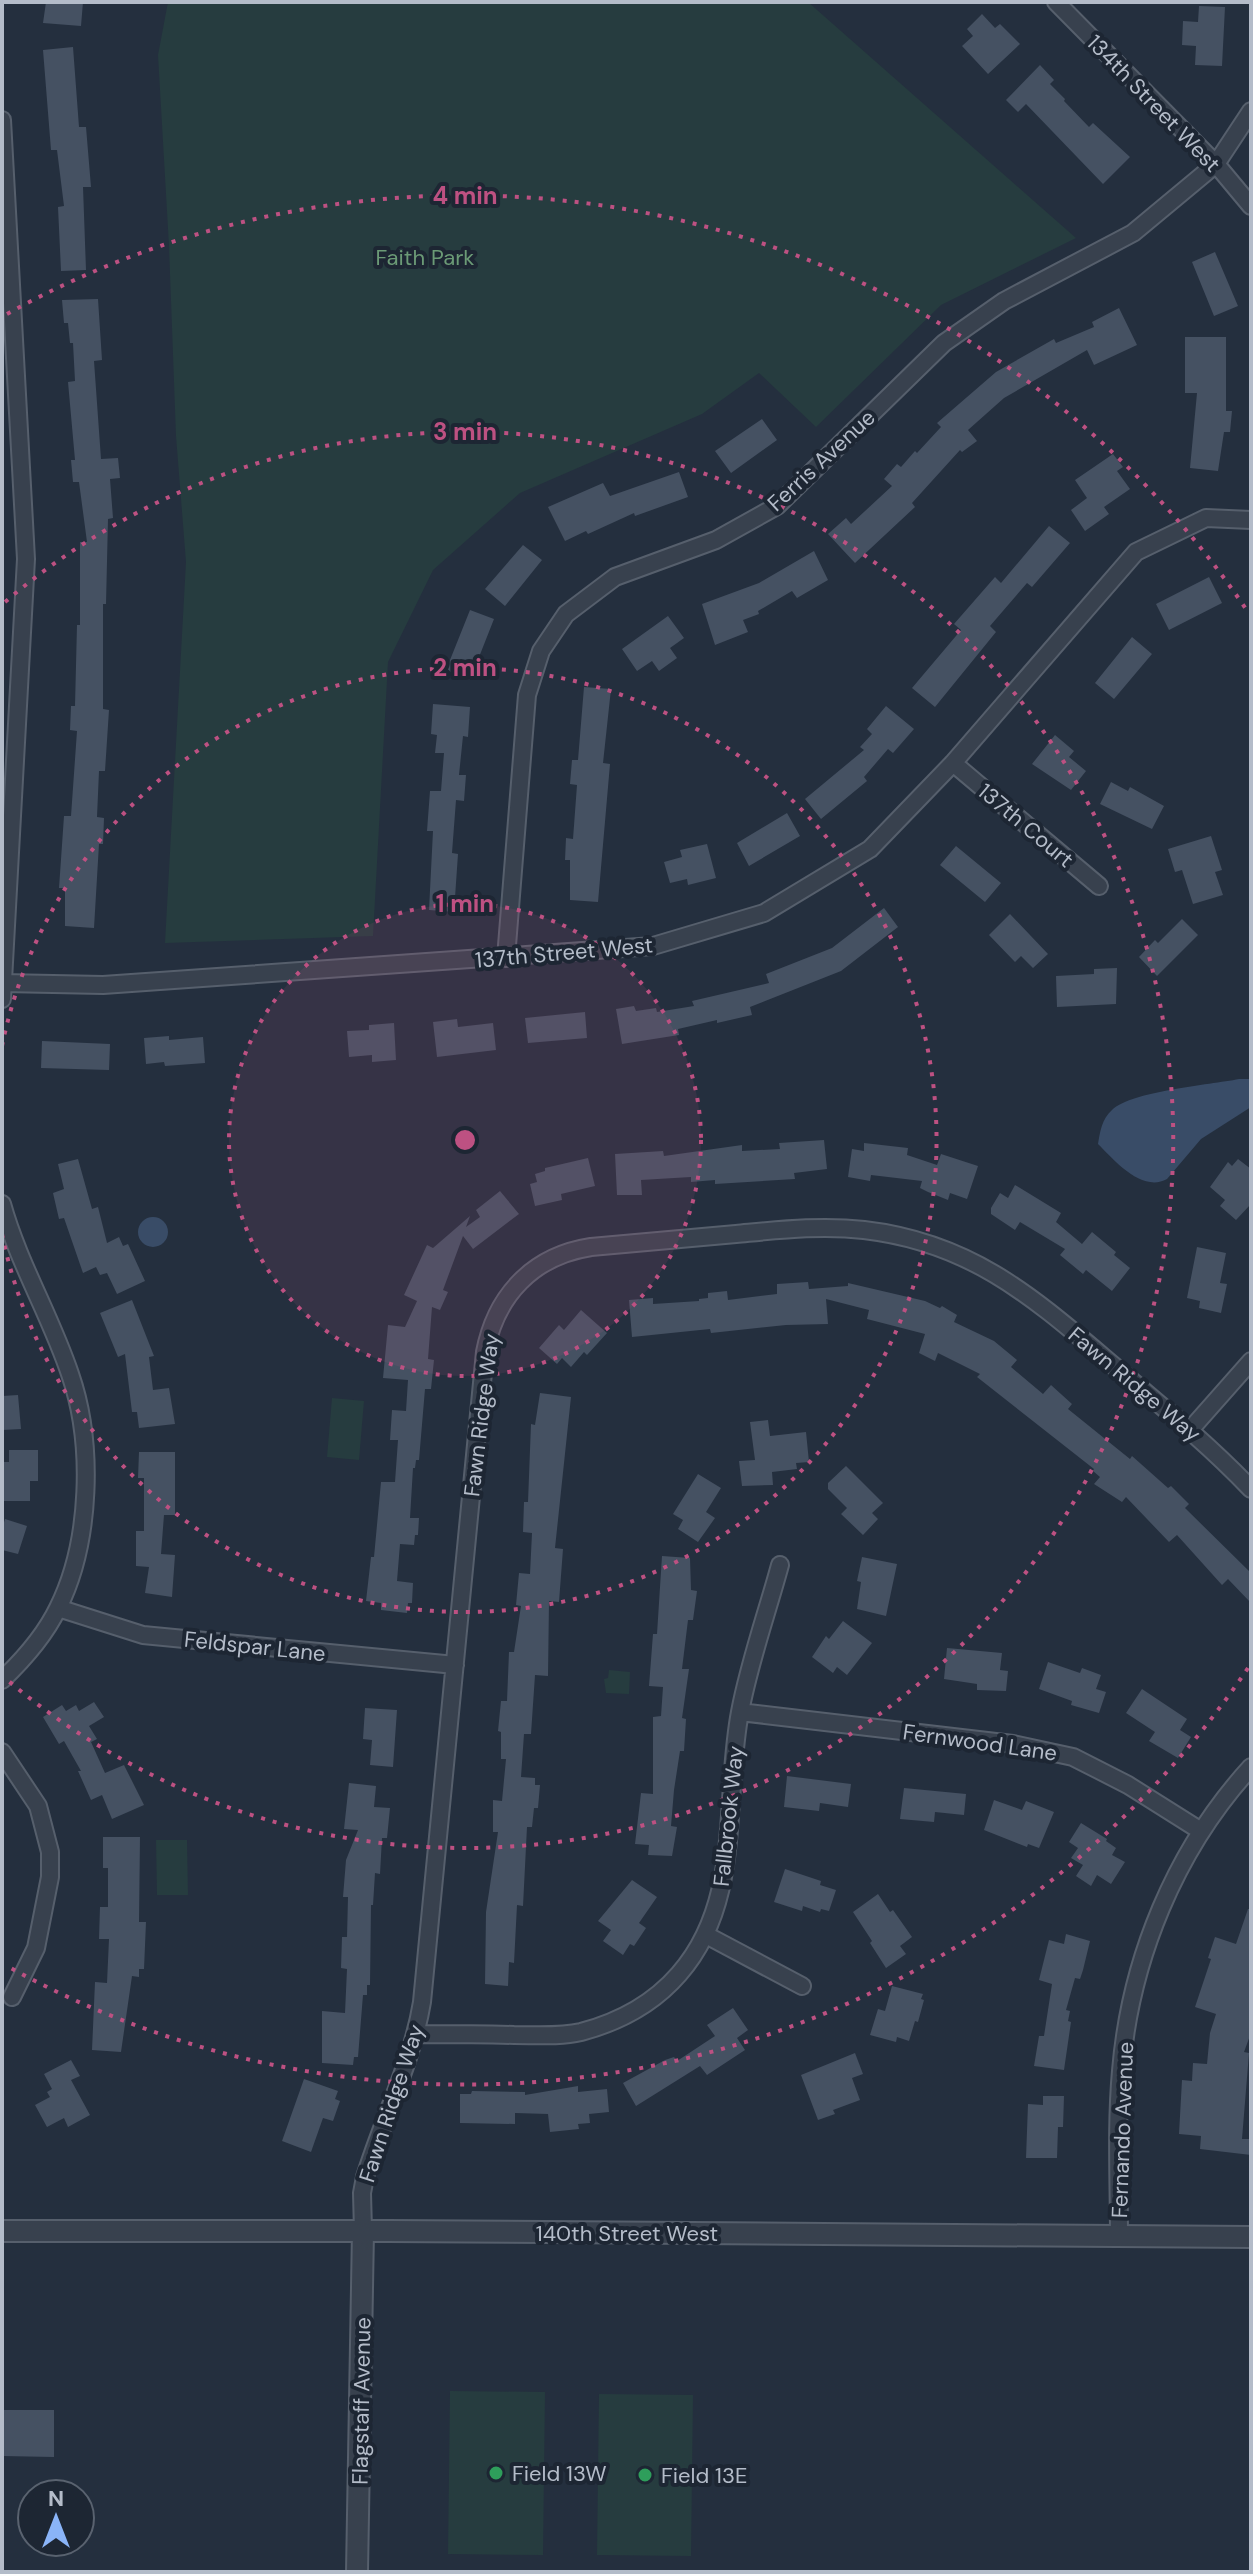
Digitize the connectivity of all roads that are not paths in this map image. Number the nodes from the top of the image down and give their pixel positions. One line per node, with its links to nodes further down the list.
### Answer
1 (1056, 2): 4 (street, 134th Street West)
2 (1251, 111): 4 (street, Ferris Avenue)
3 (2, 120): 8 (street)
4 (1216, 164): 5 (street, 134th Street West); 10 (street, Ferris Avenue)
5 (1251, 206)
6 (1251, 520): 7 (street, 137th Street West)
7 (953, 763): 9 (street, 137th Court); 10 (street, 137th Street West)
8 (6, 878): 11 (street)
9 (1099, 886)
10 (506, 958): 11 (street, 137th Street West)
11 (3, 983): 12 (street)
12 (2, 999)
13 (2, 1204): 18 (street)
14 (1251, 1361): 15 (street)
15 (1190, 1430): 16 (street, Fawn Ridge Way); 19 (street, Fawn Ridge Way)
16 (1251, 1489)
17 (780, 1565): 21 (street, Fallbrook Way)
18 (58, 1608): 19 (street, Feldspar Lane); 20 (street)
19 (455, 1665): 28 (street, Fawn Ridge Way)
20 (2, 1680)
21 (740, 1712): 24 (street, Fernwood Lane); 25 (street, Fallbrook Way)
22 (2, 1752): 27 (street)
23 (1251, 1767): 24 (street, Fernando Avenue)
24 (1201, 1831): 31 (street, Fernando Avenue)
25 (706, 1935): 26 (street); 28 (street, Fallbrook Way)
26 (802, 1986)
27 (12, 1997)
28 (417, 2034): 30 (street, Fawn Ridge Way)
29 (2, 2231): 30 (street, 140th Street West)
30 (363, 2231): 31 (street, 140th Street West); 33 (street, Flagstaff Avenue)
31 (1119, 2237): 32 (street, 140th Street West)
32 (1251, 2237)
33 (357, 2572)

